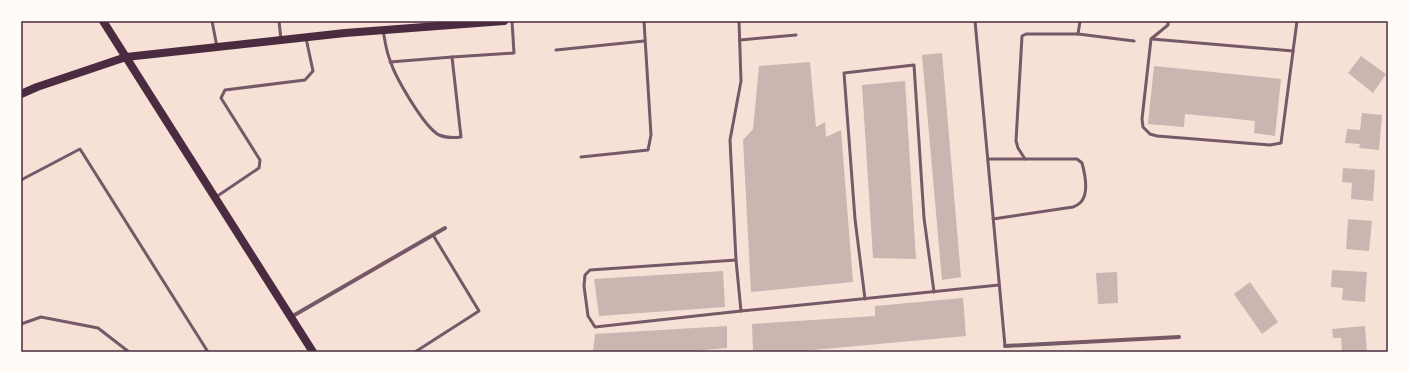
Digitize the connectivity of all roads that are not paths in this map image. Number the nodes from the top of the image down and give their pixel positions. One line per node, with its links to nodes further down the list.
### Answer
1 (103, 21): 25 (main road)
2 (212, 21): 22 (lane)
3 (279, 21): 18 (lane)
4 (504, 21): 12 (main road)
5 (512, 21): 26 (lane)
6 (644, 21): 20 (lane)
7 (739, 21): 19 (lane)
8 (975, 21): 30 (lane)
9 (1080, 21): 14 (lane)
10 (1168, 21): 17 (lane)
11 (1297, 21): 24 (lane)
12 (446, 23): 13 (main road)
13 (383, 30): 16 (main road); 27 (lane)
14 (1078, 34): 21 (lane); 31 (lane)
15 (796, 35): 19 (lane)
16 (306, 37): 18 (main road); 33 (lane)
17 (1151, 39): 24 (lane); 24 (lane)
18 (281, 40): 22 (main road)
19 (740, 40): 37 (lane)
20 (644, 41): 23 (lane); 29 (lane)
21 (1134, 41)
22 (217, 47): 25 (main road)
23 (556, 50)
24 (1293, 51)
25 (126, 57): 28 (main road); 33 (main road)
26 (452, 57): 27 (lane); 27 (lane)
27 (390, 62)
28 (21, 94)
29 (581, 157)
30 (988, 159): 31 (lane); 34 (lane)
31 (1025, 159): 34 (lane)
32 (21, 180): 47 (lane)
33 (215, 198): 42 (main road)
34 (993, 219): 38 (lane)
35 (445, 228): 36 (street)
36 (433, 235): 42 (street); 49 (lane)
37 (736, 260): 41 (lane); 41 (lane)
38 (999, 285): 39 (lane); 45 (lane)
39 (934, 292): 40 (lane); 40 (lane)
40 (865, 299): 41 (lane)
41 (741, 311)
42 (291, 318): 48 (main road)
43 (21, 324): 46 (lane)
44 (1179, 337): 45 (street)
45 (1005, 346)
46 (129, 352)
47 (208, 352)
48 (313, 352)
49 (415, 352)

